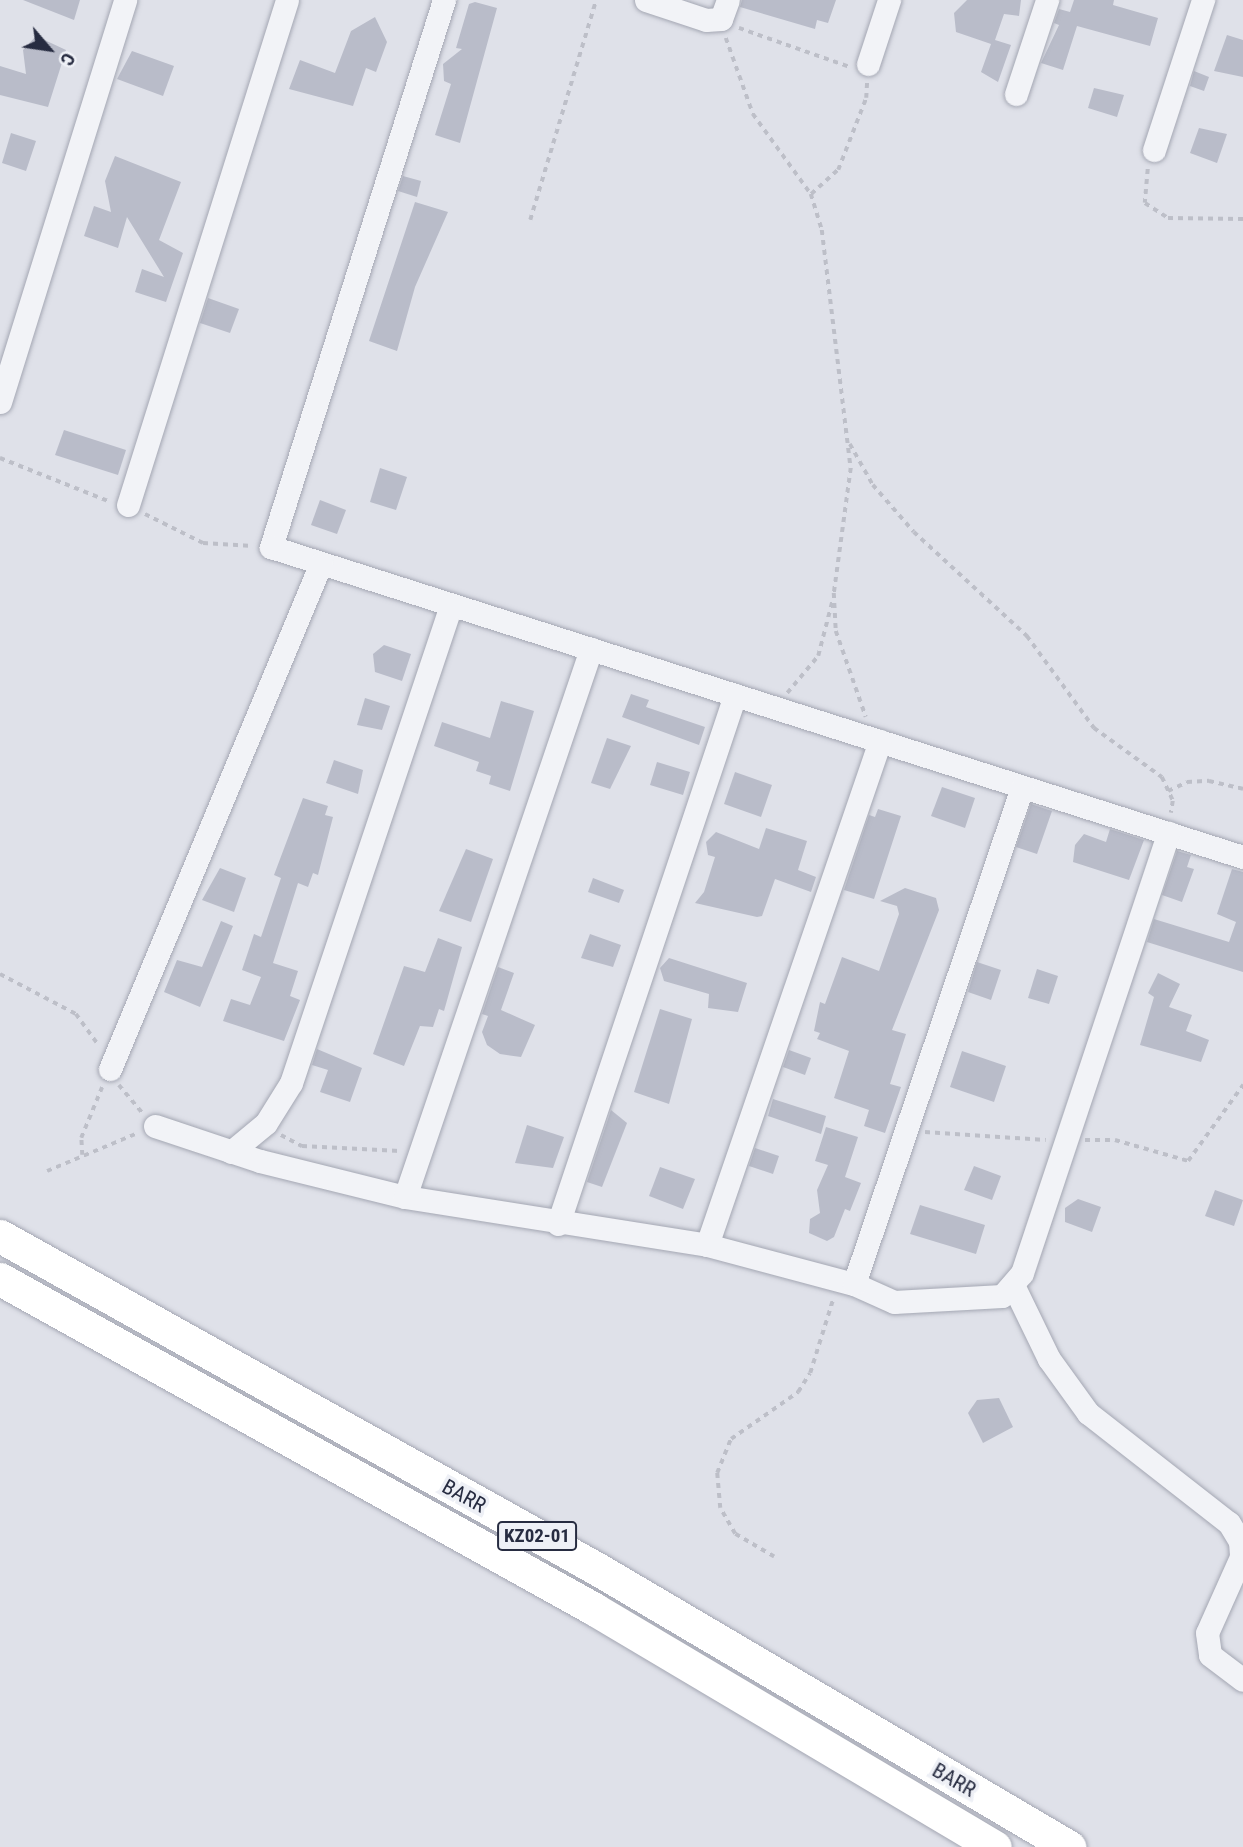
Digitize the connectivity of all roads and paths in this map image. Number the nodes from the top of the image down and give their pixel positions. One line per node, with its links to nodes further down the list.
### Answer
1 (125, 0): 16 (street)
2 (286, 0): 18 (street)
3 (444, 0): 19 (street)
4 (596, 0): 15 (path)
5 (646, 0): 9 (street)
6 (889, 0): 10 (street)
7 (1047, 0): 11 (street)
8 (1203, 0): 12 (street)
9 (724, 9): 10 (path); 13 (path)
10 (868, 64): 13 (path)
11 (1016, 94)
12 (1154, 150): 14 (path)
13 (811, 194): 17 (path)
14 (1243, 219)
15 (530, 220)
16 (0, 402)
17 (849, 442): 20 (path); 28 (path)
18 (128, 505)
19 (320, 563): 21 (street); 32 (street)
20 (834, 593): 24 (path); 25 (path)
21 (452, 605): 22 (street); 33 (street)
22 (591, 649): 23 (street); 35 (street)
23 (735, 695): 24 (street); 40 (street)
24 (771, 706): 25 (street)
25 (880, 741): 26 (street); 42 (street)
26 (1021, 787): 29 (street); 44 (street)
27 (1243, 789): 28 (path)
28 (1168, 791): 29 (path)
29 (1168, 833): 30 (street); 45 (street)
30 (1243, 857)
31 (0, 974): 32 (path)
32 (110, 1069): 34 (path); 37 (path)
33 (265, 1123): 35 (path); 36 (street)
34 (155, 1126): 36 (street); 37 (path)
35 (423, 1150): 39 (street)
36 (231, 1152): 39 (street)
37 (82, 1156): 38 (path)
38 (47, 1171)
39 (405, 1197): 40 (street)
40 (558, 1224): 42 (street)
41 (0, 1236): 49 (highway, BARR / KZ02-01)
42 (707, 1245): 44 (street)
43 (0, 1279): 48 (highway, BARR / KZ02-01)
44 (854, 1284): 45 (street); 46 (path)
45 (1014, 1287): 47 (street)
46 (774, 1557)
47 (1243, 1680)
48 (995, 1847)
49 (1069, 1847)

